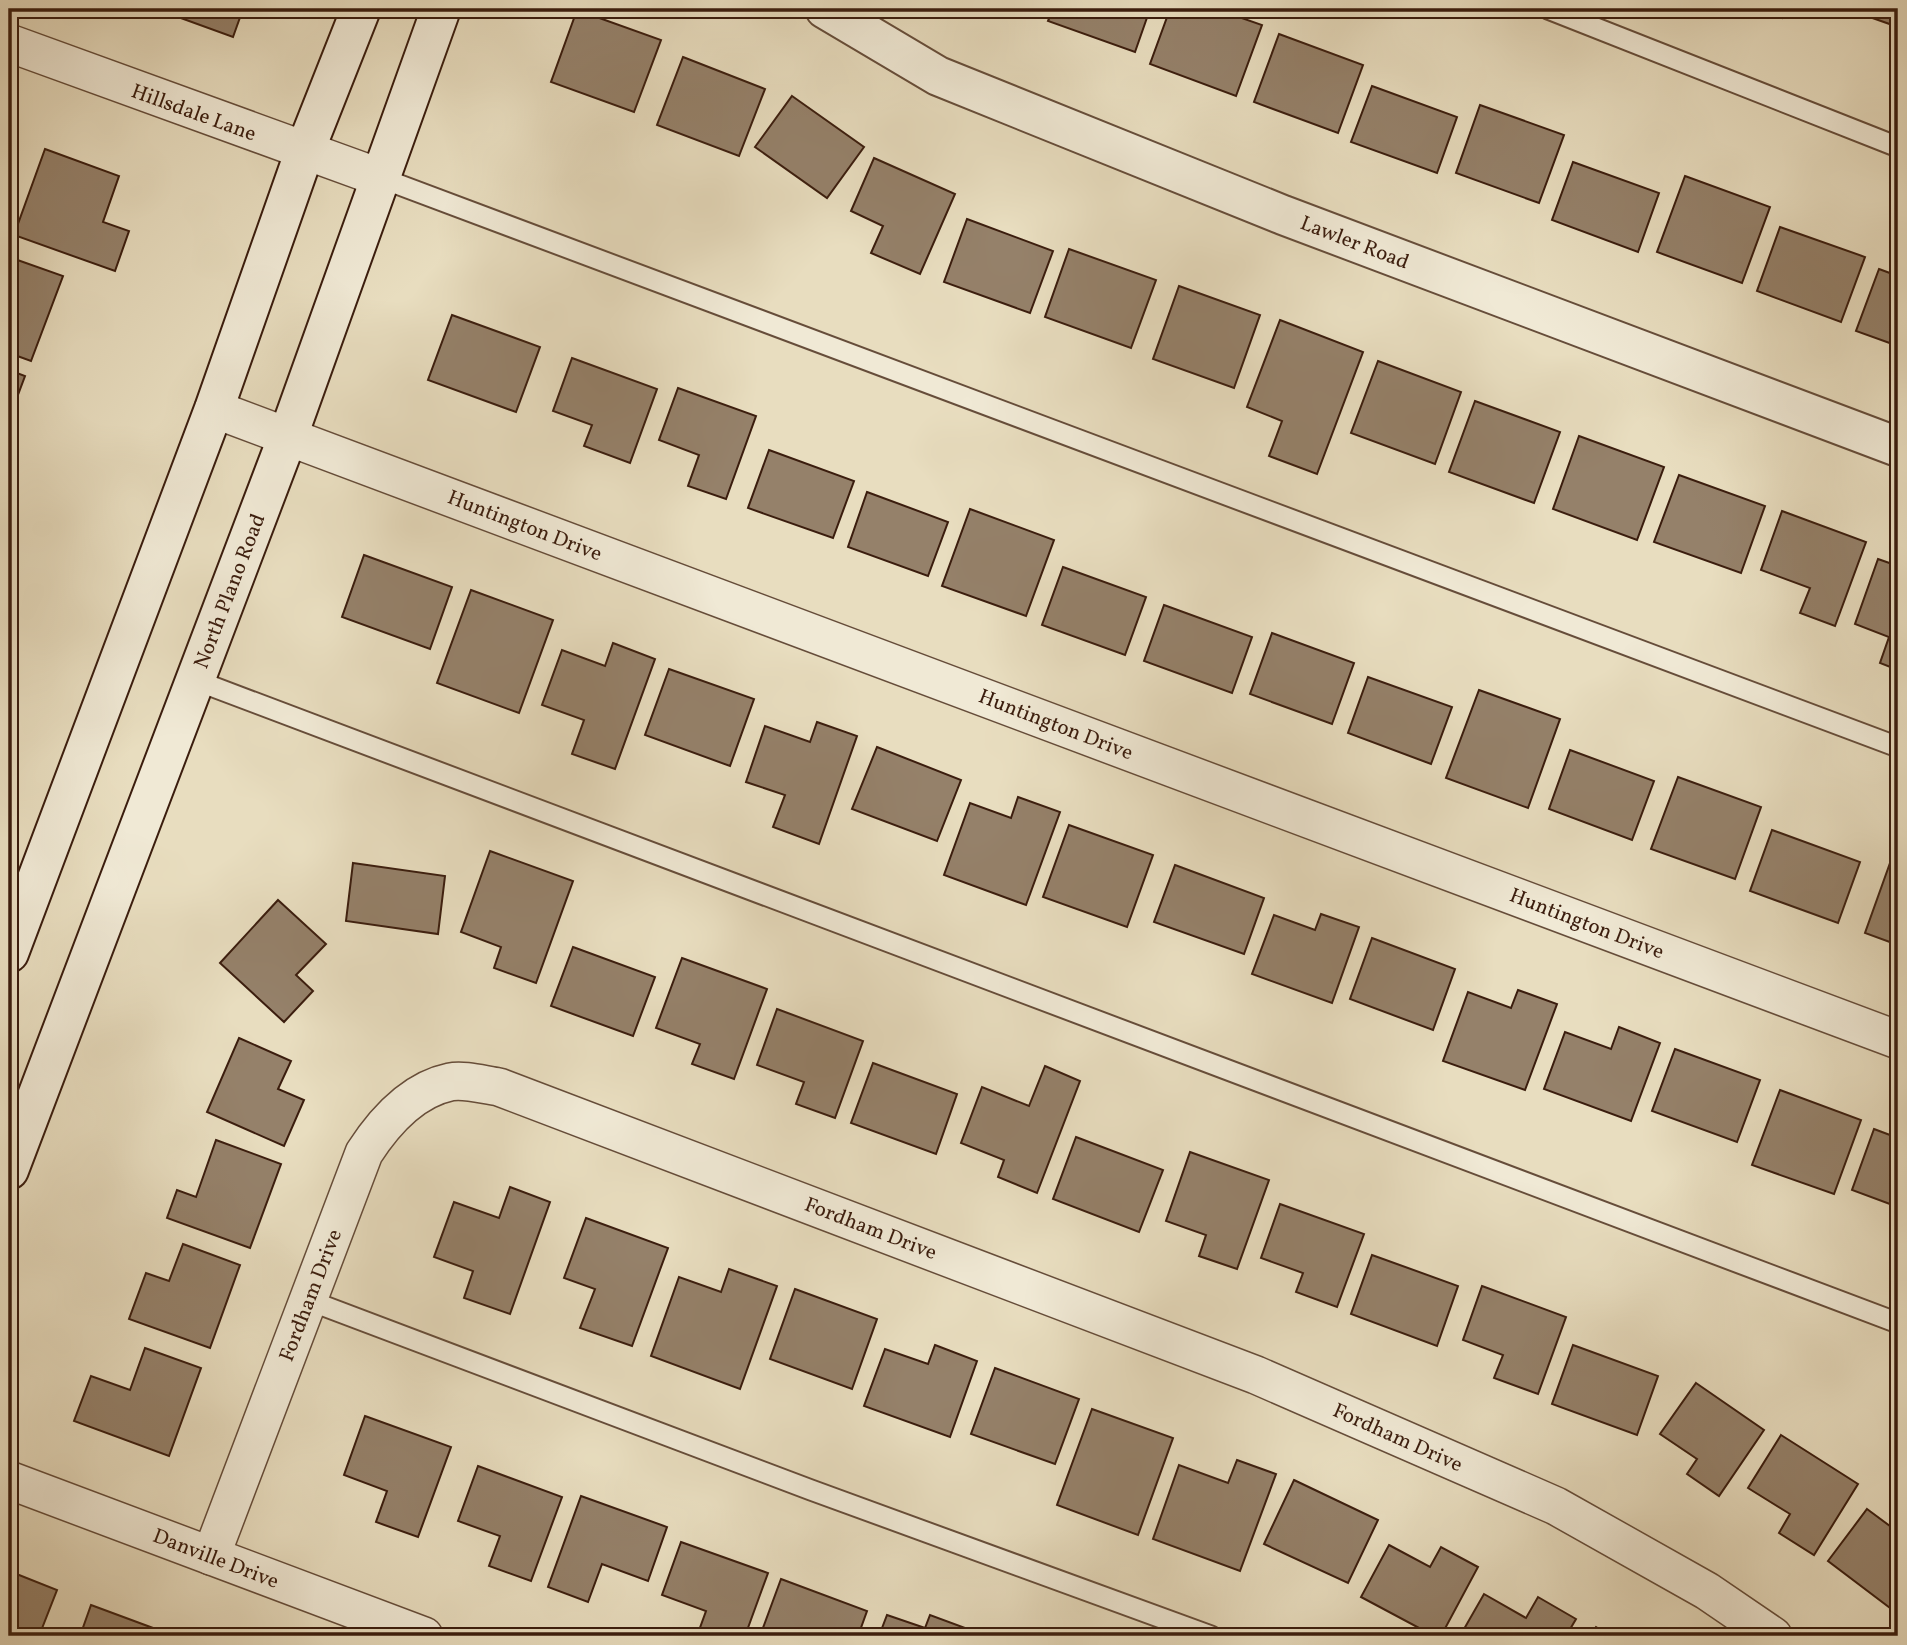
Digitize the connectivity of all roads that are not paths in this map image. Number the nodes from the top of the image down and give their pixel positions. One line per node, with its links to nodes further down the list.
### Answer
1 (361, 9): 7 (main road)
2 (442, 9): 8 (main road, North Plano Road)
3 (825, 9): 11 (main road, Lawler Road)
4 (1548, 9): 6 (lane)
5 (9, 43): 7 (street, Hillsdale Lane)
6 (1898, 147)
7 (304, 152): 8 (street, Hillsdale Lane); 9 (main road)
8 (381, 178): 10 (main road, North Plano Road); 13 (lane)
9 (214, 409): 10 (street, Huntington Drive); 14 (main road)
10 (288, 436): 12 (main road, North Plano Road); 15 (street, Huntington Drive)
11 (1898, 447)
12 (195, 680): 16 (main road, North Plano Road); 18 (lane)
13 (1898, 747)
14 (9, 953)
15 (1898, 1040)
16 (9, 1170)
17 (308, 1300): 20 (street, Fordham Drive); 22 (lane); 23 (street, Fordham Drive)
18 (1898, 1323)
19 (9, 1480): 20 (street, Danville Drive)
20 (211, 1556): 21 (street, Danville Drive)
21 (424, 1636)
22 (1211, 1636)
23 (1773, 1636)

